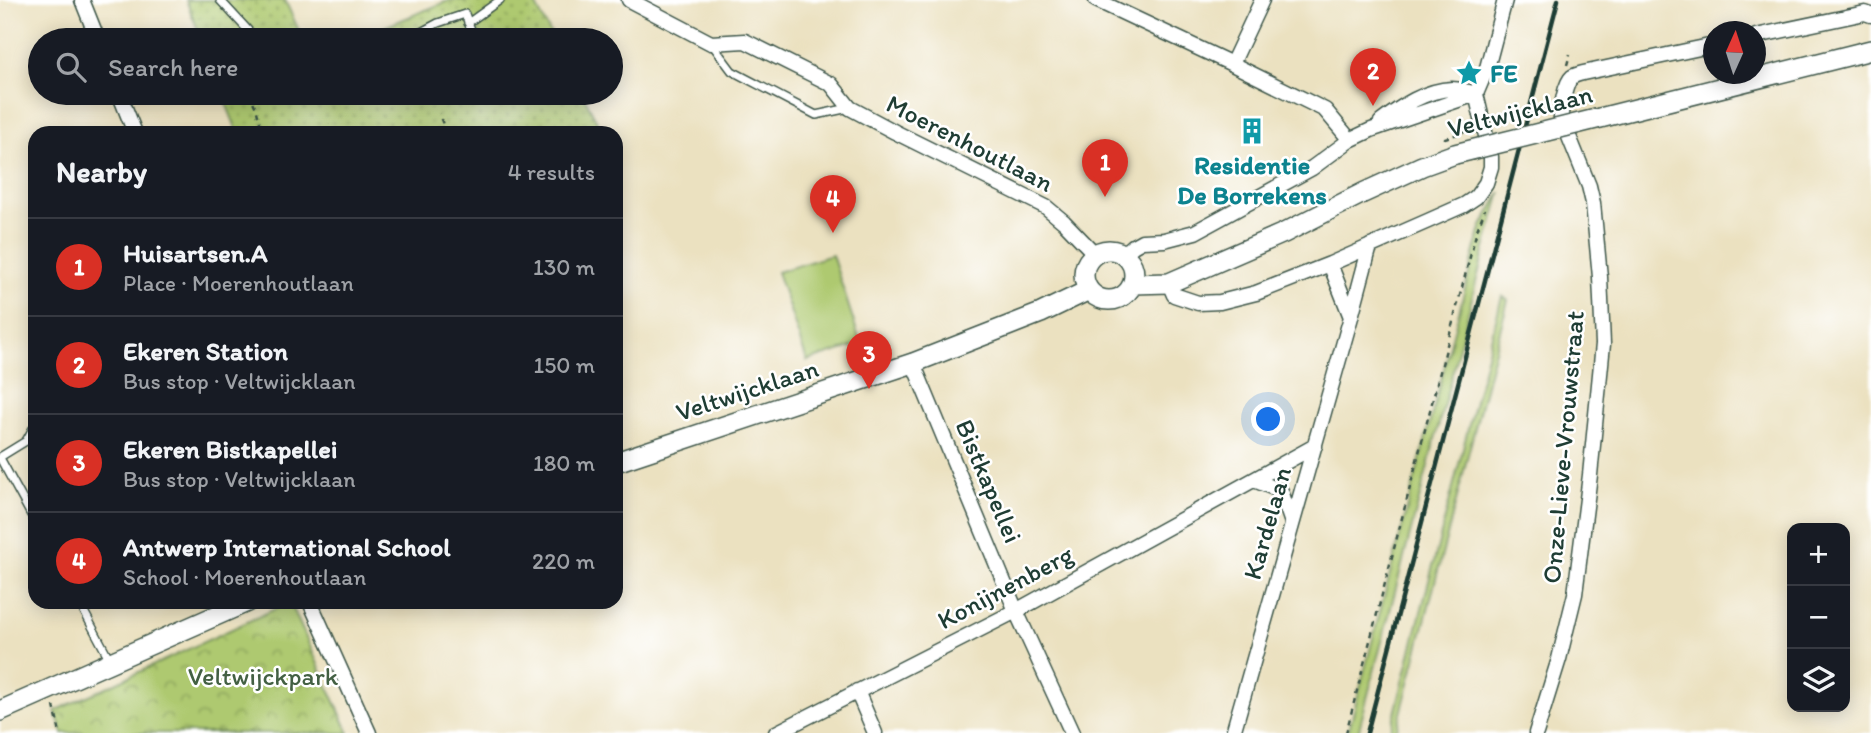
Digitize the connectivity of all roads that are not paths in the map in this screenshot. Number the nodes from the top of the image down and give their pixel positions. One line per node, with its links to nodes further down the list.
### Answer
1 (82, 0): 10 (street)
2 (220, 0): 11 (lane)
3 (500, 0): 9 (lane)
4 (629, 0): 15 (street, Moerenhoutlaan)
5 (1096, 0): 18 (street)
6 (1262, 0): 18 (street)
7 (1505, 0): 20 (street)
8 (1871, 15): 14 (street)
9 (468, 23): 12 (lane); 13 (lane)
10 (93, 28)
11 (246, 28)
12 (429, 28)
13 (470, 28)
14 (1766, 35)
15 (711, 43): 22 (street, Moerenhoutlaan); 22 (lane, Moerenhoutlaan)
16 (1703, 47): 19 (street, Veltwijcklaan)
17 (1871, 50): 29 (street, Veltwijcklaan, bridge)
18 (1232, 64): 24 (street)
19 (1568, 83): 53 (street, Onze-Lieve-Vrouwstraat)
20 (1476, 94): 24 (street, Veltwijcklaan); 25 (street)
21 (124, 105): 23 (street)
22 (850, 108): 26 (street, Moerenhoutlaan)
23 (132, 126)
24 (1350, 140): 28 (street, Veltwijcklaan)
25 (1370, 246): 27 (street); 32 (street, Kardelaan)
26 (1095, 254): 28 (street, Veltwijcklaan); 31 (street)
27 (1330, 264): 30 (street); 32 (street)
28 (1130, 269): 29 (street, Veltwijcklaan); 30 (street, Veltwijcklaan); 31 (street, Veltwijcklaan)
29 (1197, 270): 30 (street, Veltwijcklaan)
30 (1169, 283)
31 (1089, 290): 33 (street, Veltwijcklaan)
32 (1351, 317): 35 (street, Kardelaan)
33 (913, 363): 37 (street, Veltwijcklaan); 44 (street, Bistkapellei)
34 (28, 437): 36 (lane)
35 (1315, 446): 38 (street, Konijnenberg); 40 (street, Kardelaan)
36 (0, 457): 39 (lane)
37 (623, 459)
38 (1254, 480): 40 (street); 44 (street, Konijnenberg)
39 (28, 509)
40 (1292, 523): 52 (street, Kardelaan)
41 (83, 609): 45 (lane)
42 (231, 609): 45 (street)
43 (313, 609): 48 (street)
44 (1016, 611): 46 (street, Konijnenberg); 51 (street, Bistkapellei)
45 (112, 662): 47 (street)
46 (857, 691): 49 (street, Konijnenberg); 50 (street)
47 (0, 711)
48 (369, 733)
49 (776, 733)
50 (875, 733)
51 (1072, 733)
52 (1233, 733)
53 (1536, 733)

